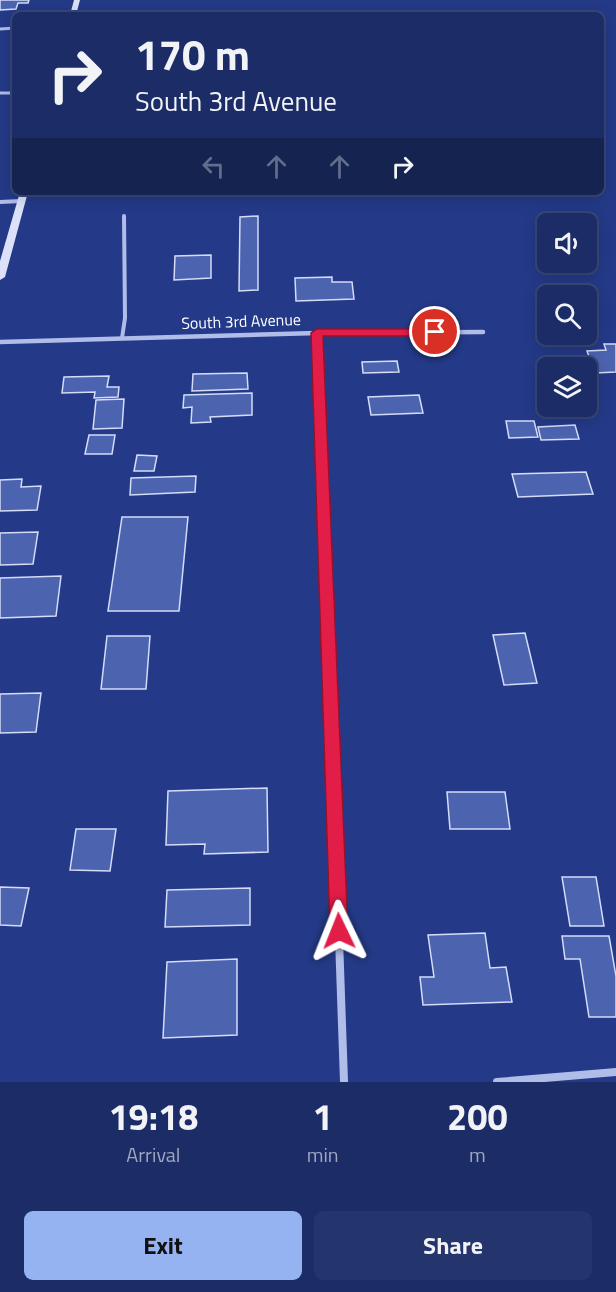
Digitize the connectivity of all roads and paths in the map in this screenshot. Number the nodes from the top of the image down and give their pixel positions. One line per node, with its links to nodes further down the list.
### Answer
1 (22, 197): 2 (lane); 4 (street)
2 (0, 202)
3 (124, 216): 7 (lane)
4 (0, 277)
5 (483, 332): 6 (street, South 3rd Avenue)
6 (317, 333): 7 (street, South 3rd Avenue); 10 (street)
7 (122, 338): 8 (street, South 3rd Avenue)
8 (0, 342)
9 (616, 1072): 11 (street)
10 (344, 1082)
11 (497, 1082)

